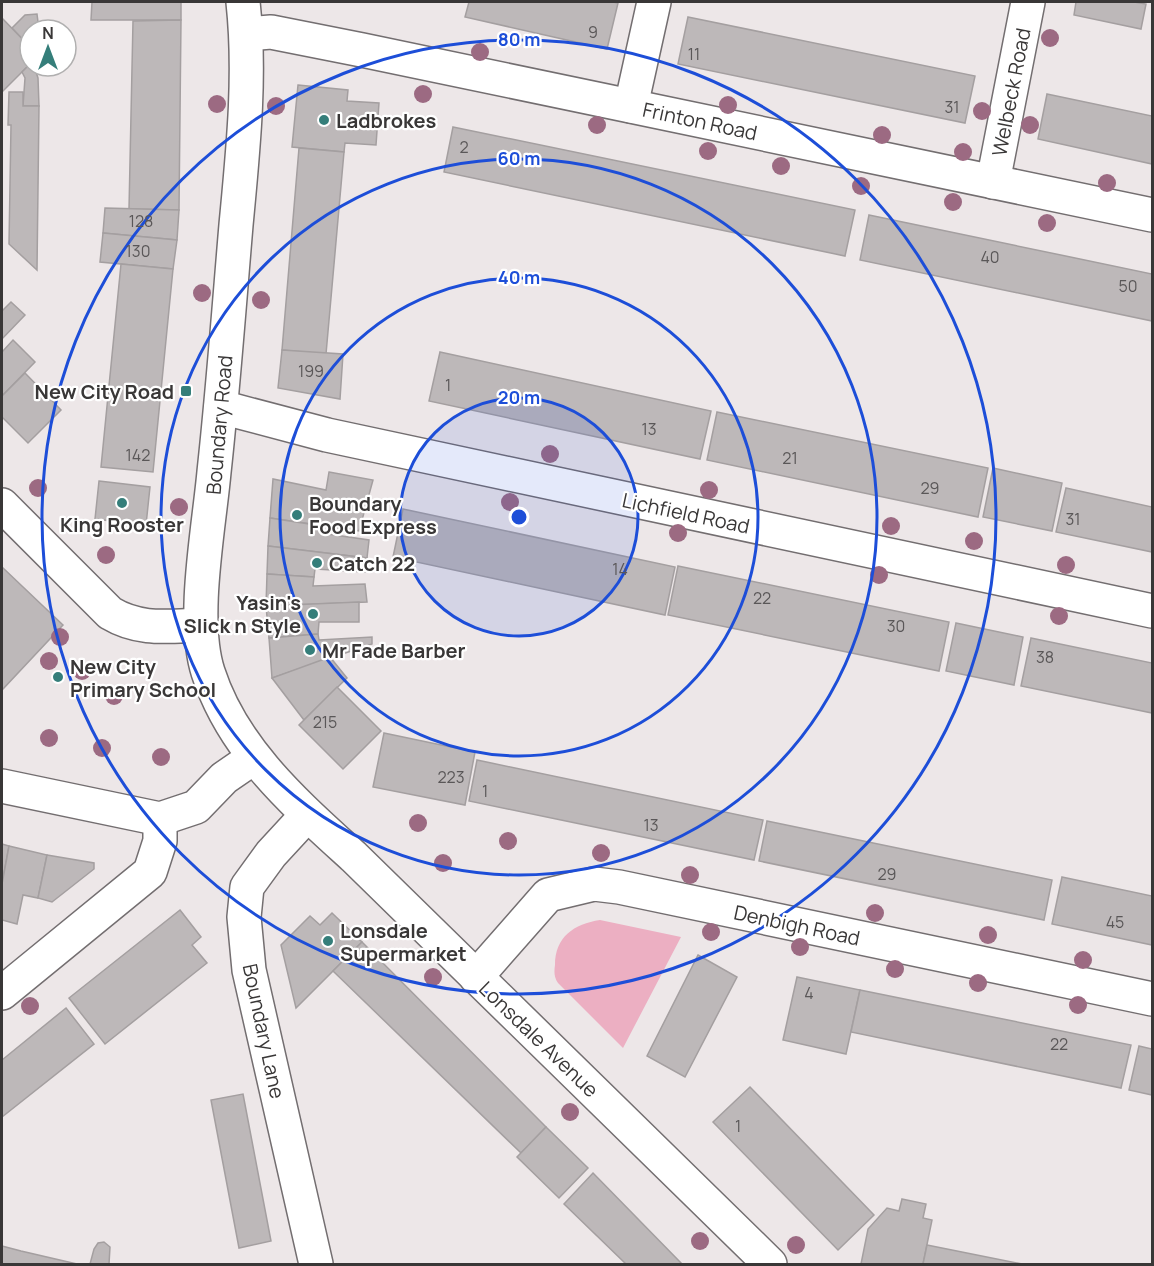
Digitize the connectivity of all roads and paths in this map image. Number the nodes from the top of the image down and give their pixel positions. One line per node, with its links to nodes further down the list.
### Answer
1 (243, 2): 4 (street, Boundary Road)
2 (654, 2): 5 (street)
3 (1028, 2): 6 (street, Welbeck Road)
4 (246, 34): 5 (street, Frinton Road); 8 (street, Boundary Road)
5 (631, 106): 6 (street, Frinton Road)
6 (993, 182): 7 (street, Frinton Road)
7 (1152, 215)
8 (221, 407): 10 (street, Lichfield Road); 11 (street, Boundary Road)
9 (2, 505): 11 (street)
10 (1152, 611)
11 (201, 625): 12 (street, Boundary Road)
12 (253, 758): 14 (street, Boundary Road); 15 (street)
13 (2, 786): 15 (street)
14 (307, 815): 16 (street, Lonsdale Avenue); 19 (street, Boundary Lane)
15 (160, 819): 17 (street)
16 (476, 977): 18 (street, Denbigh Road); 20 (street, Lonsdale Avenue)
17 (2, 993)
18 (1152, 999)
19 (316, 1264)
20 (770, 1264)

